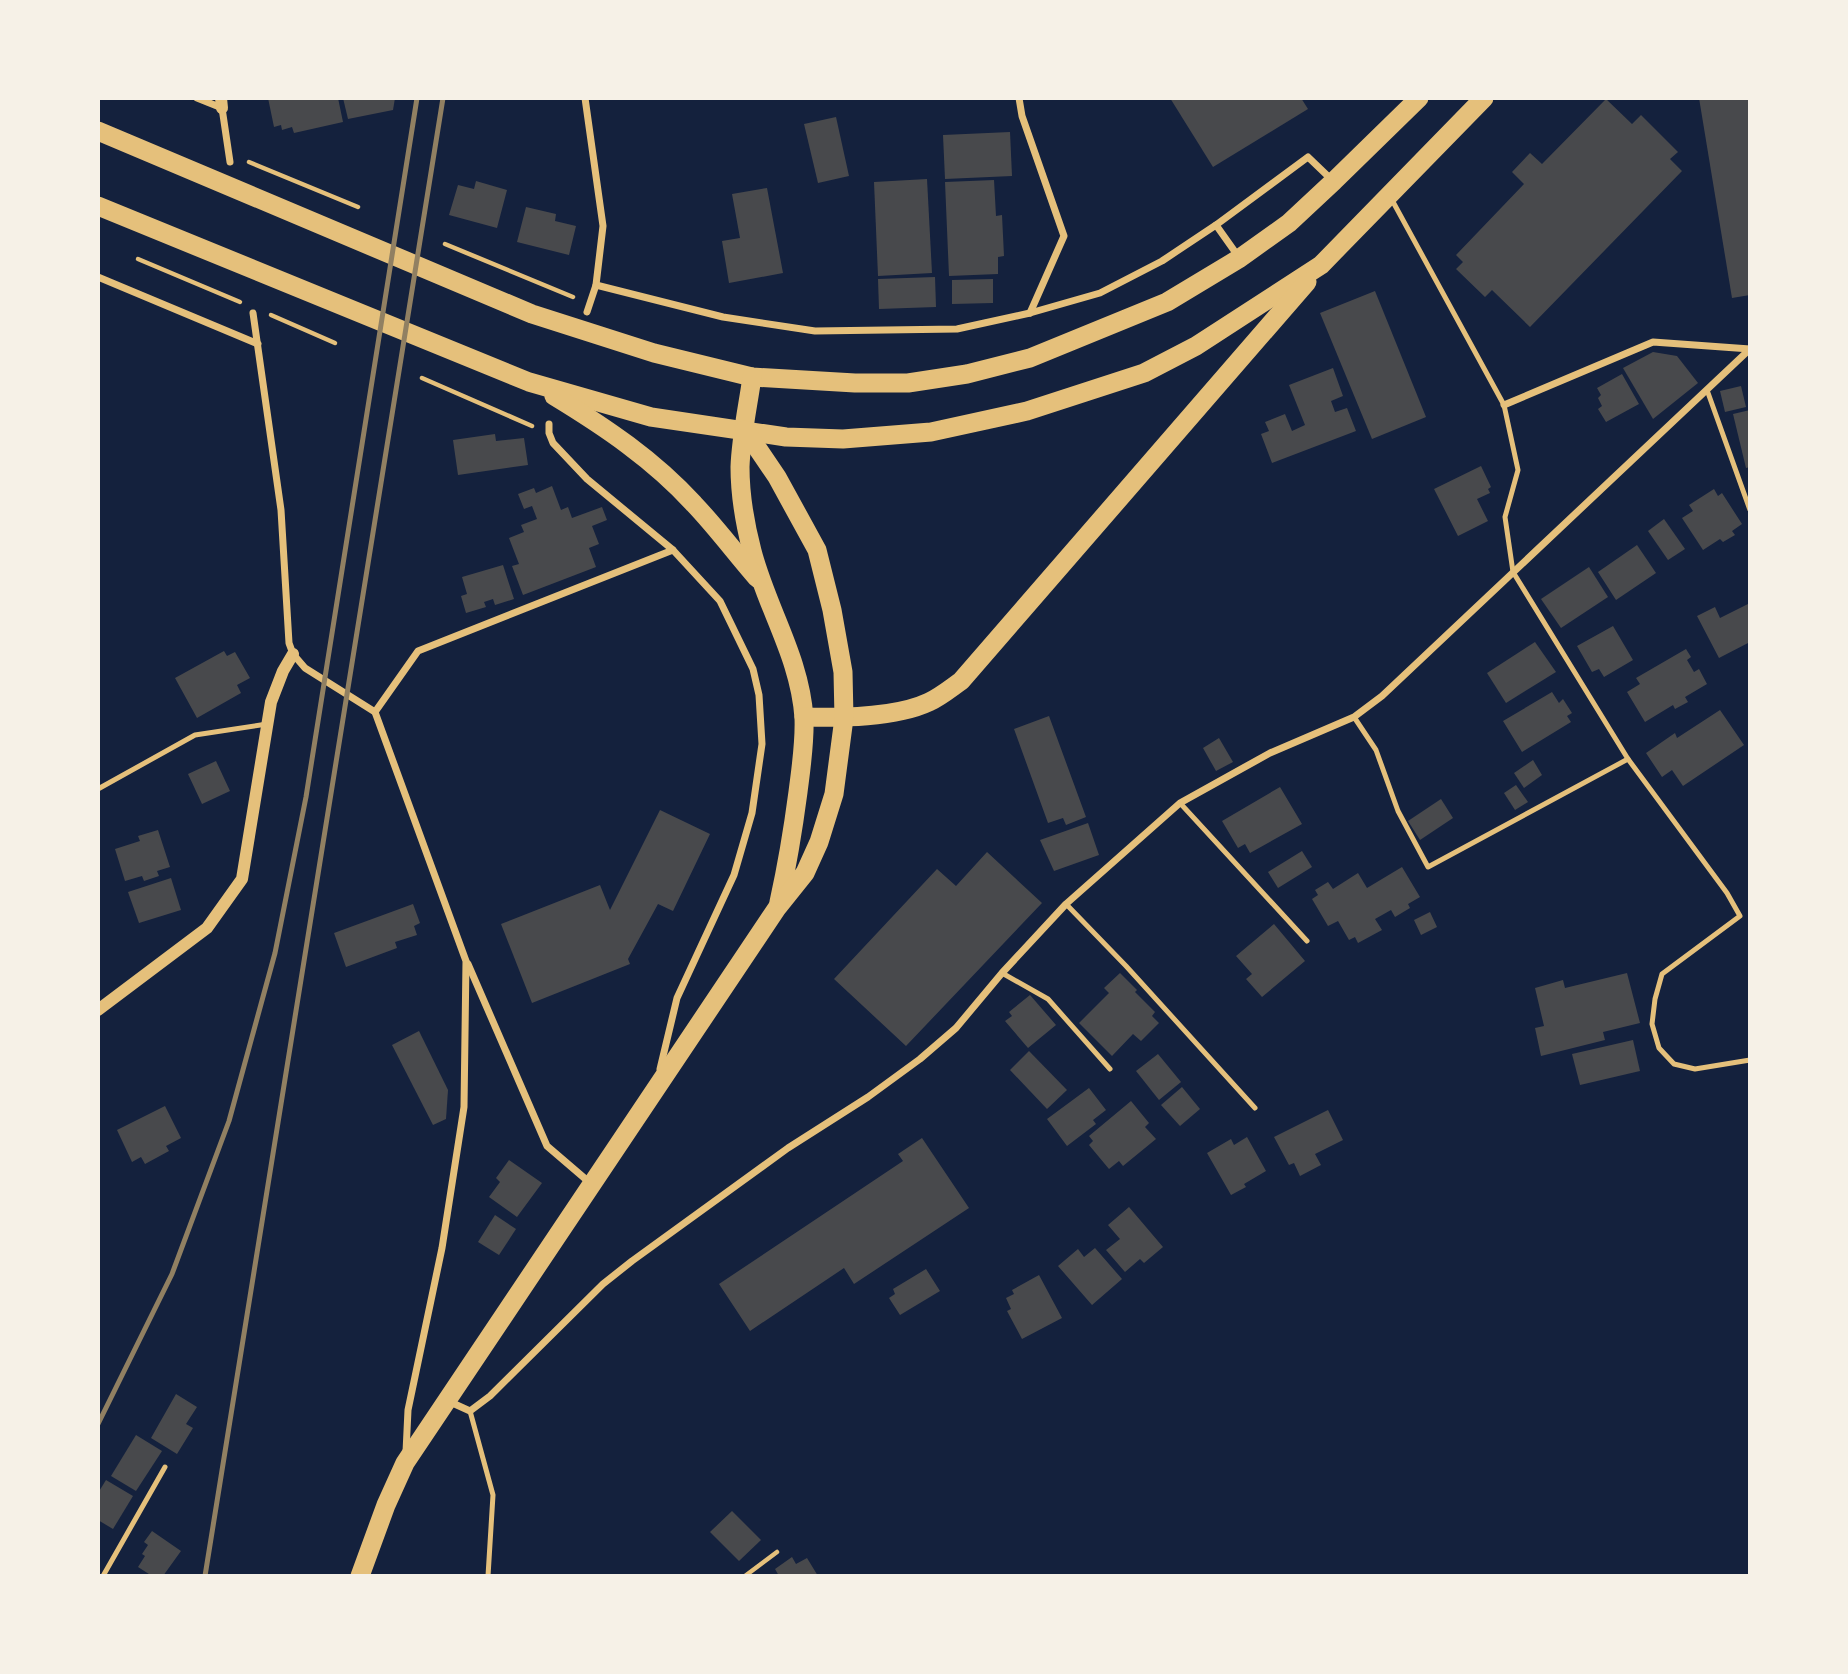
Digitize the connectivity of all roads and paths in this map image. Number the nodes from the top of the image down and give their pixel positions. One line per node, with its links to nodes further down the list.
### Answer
1 (197, 98): 6 (street)
2 (585, 98): 18 (street)
3 (1019, 98): 21 (street)
4 (1419, 98): 9 (highway)
5 (1484, 98): 10 (highway)
6 (221, 103): 8 (street)
7 (98, 131): 24 (highway)
8 (230, 158): 12 (path)
9 (1334, 181): 13 (street); 15 (highway)
10 (1390, 195): 16 (highway); 28 (lane)
11 (98, 206): 26 (highway)
12 (358, 207)
13 (1216, 225): 15 (street); 21 (street)
14 (445, 244): 19 (path)
15 (1240, 258): 24 (highway)
16 (1321, 265): 30 (highway); 40 (highway)
17 (98, 277): 22 (street)
18 (596, 285): 19 (street); 21 (street)
19 (588, 308)
20 (253, 313): 22 (street)
21 (1030, 313)
22 (258, 344): 36 (street)
23 (1750, 349): 27 (street); 28 (street)
24 (752, 377): 30 (highway)
25 (422, 378): 31 (path)
26 (529, 382): 30 (highway); 35 (highway)
27 (1707, 390): 32 (lane); 34 (street)
28 (1504, 405): 34 (lane)
29 (549, 424): 31 (street)
30 (745, 430): 35 (highway); 40 (highway)
31 (549, 433): 33 (street)
32 (1750, 510)
33 (673, 550): 37 (street); 53 (street)
34 (1513, 572): 39 (street); 42 (lane)
35 (762, 584): 38 (highway)
36 (293, 654): 37 (street); 41 (street)
37 (375, 712): 48 (street)
38 (804, 717): 40 (highway); 46 (highway)
39 (1354, 717): 42 (lane); 44 (street)
40 (845, 718): 46 (highway)
41 (267, 724): 43 (lane); 50 (street)
42 (1628, 759): 51 (lane)
43 (98, 789)
44 (1180, 803): 45 (street); 47 (lane)
45 (1066, 904): 49 (street); 54 (lane)
46 (777, 908): 53 (highway)
47 (1307, 942)
48 (466, 961): 55 (street); 58 (street)
49 (1002, 973): 52 (lane); 57 (street)
50 (98, 1010)
51 (1750, 1060)
52 (1110, 1069)
53 (655, 1091): 55 (highway)
54 (1255, 1108)
55 (592, 1185): 56 (highway)
56 (447, 1401): 57 (street); 58 (highway)
57 (470, 1411): 63 (lane)
58 (405, 1463): 62 (highway)
59 (165, 1467): 61 (lane)
60 (778, 1552): 64 (path)
61 (103, 1576)
62 (360, 1576)
63 (488, 1576)
64 (745, 1576)

